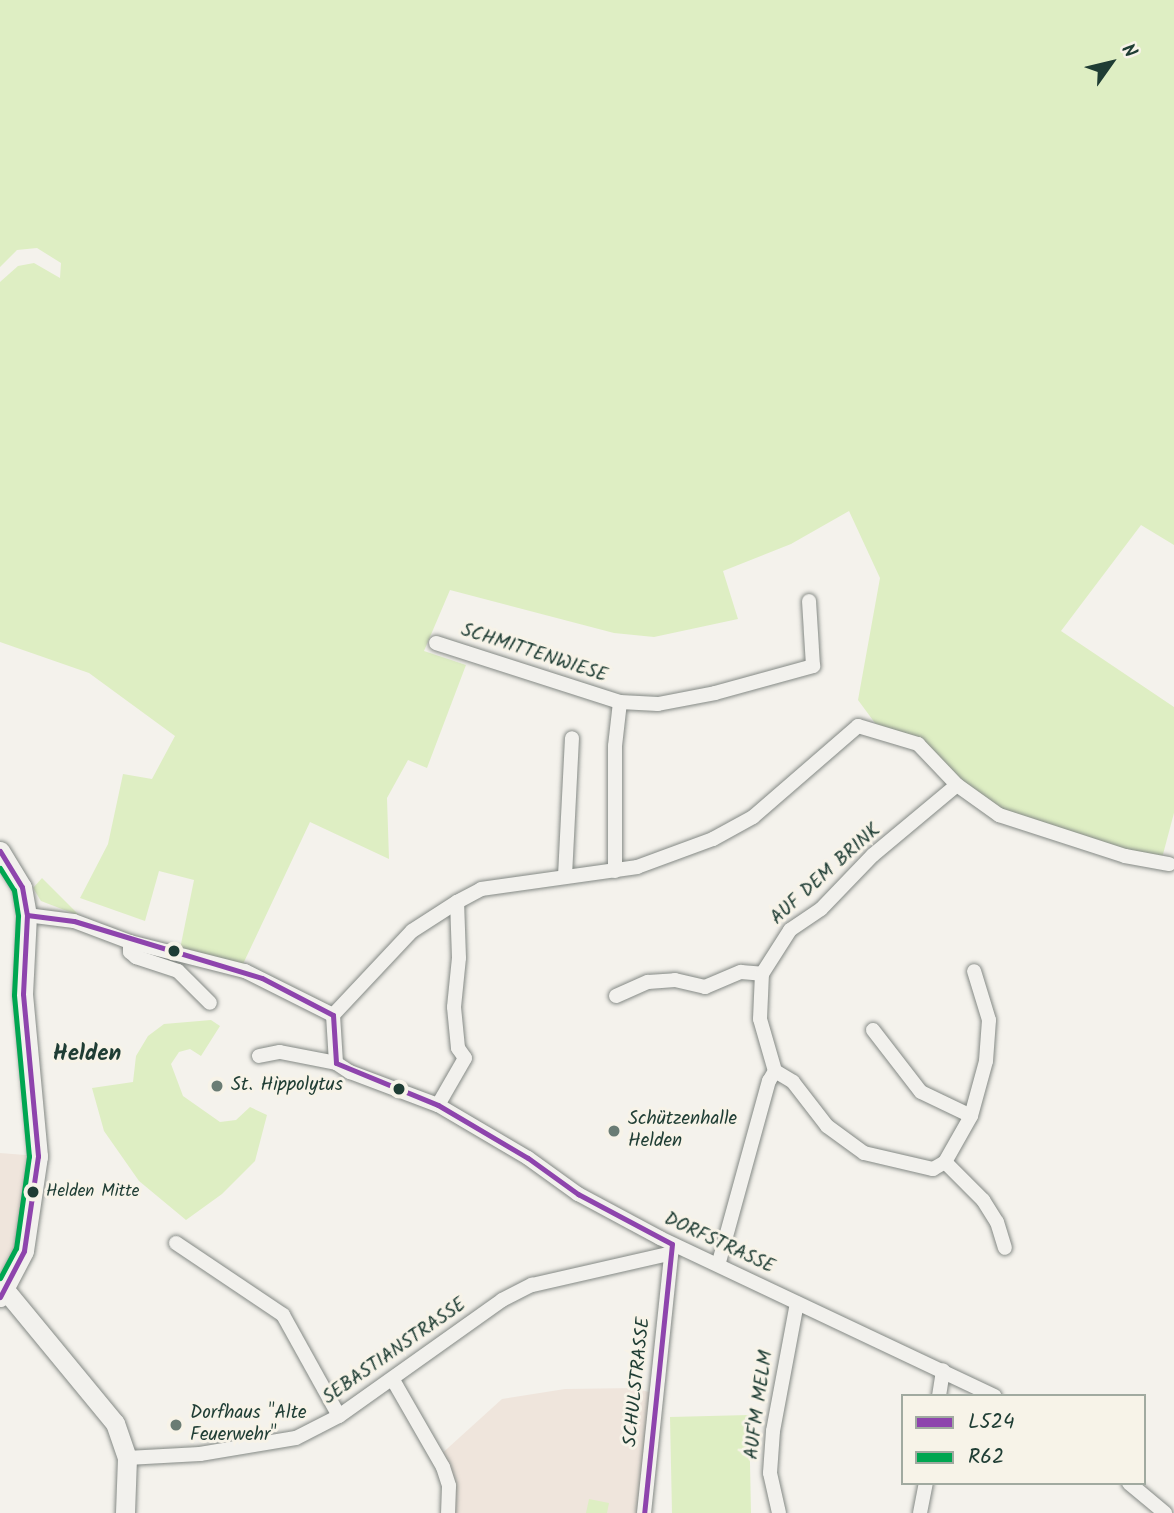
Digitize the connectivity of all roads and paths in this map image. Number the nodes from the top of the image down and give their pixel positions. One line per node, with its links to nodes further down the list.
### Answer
1 (809, 601): 3 (street, SCHMITTENWIESE)
2 (436, 643): 3 (street, SCHMITTENWIESE)
3 (620, 702): 8 (street, SCHMITTENWIESE)
4 (572, 738): 9 (street)
5 (957, 785): 7 (street); 8 (street); 14 (street, AUF DEM BRINK)
6 (0, 851): 11 (main road)
7 (1169, 864)
8 (615, 871): 9 (street)
9 (565, 876): 10 (street)
10 (457, 902): 17 (street); 22 (street)
11 (27, 915): 12 (street); 29 (main road)
12 (130, 942): 16 (street); 17 (street)
13 (974, 971): 23 (street)
14 (762, 974): 15 (street); 21 (street, AUF DEM BRINK)
15 (617, 996)
16 (210, 1003)
17 (333, 1015): 20 (street)
18 (873, 1030): 23 (street)
19 (259, 1056): 20 (street, DORFSTRASSE)
20 (336, 1063): 22 (street, DORFSTRASSE)
21 (775, 1071): 24 (street); 28 (street)
22 (438, 1105): 27 (street, DORFSTRASSE)
23 (971, 1116): 24 (street)
24 (945, 1162): 26 (street)
25 (176, 1243): 35 (street)
26 (1004, 1248)
27 (671, 1249): 28 (street, DORFSTRASSE); 32 (street, SEBASTIANSTRASSE); 41 (street, SCHULSTRASSE)
28 (719, 1262): 30 (street, DORFSTRASSE)
29 (3, 1294): 36 (main road)
30 (797, 1303): 31 (street, DORFSTRASSE); 42 (street, AUF'M MELM)
31 (943, 1370): 33 (street); 34 (street, DORFSTRASSE)
32 (393, 1380): 35 (street, SEBASTIANSTRASSE); 40 (street)
33 (939, 1394)
34 (991, 1394)
35 (339, 1416): 36 (street, SEBASTIANSTRASSE)
36 (127, 1458): 39 (main road)
37 (926, 1485): 43 (street)
38 (1131, 1485): 44 (street)
39 (125, 1513)
40 (449, 1513)
41 (644, 1513)
42 (779, 1513)
43 (920, 1513)
44 (1165, 1513)

